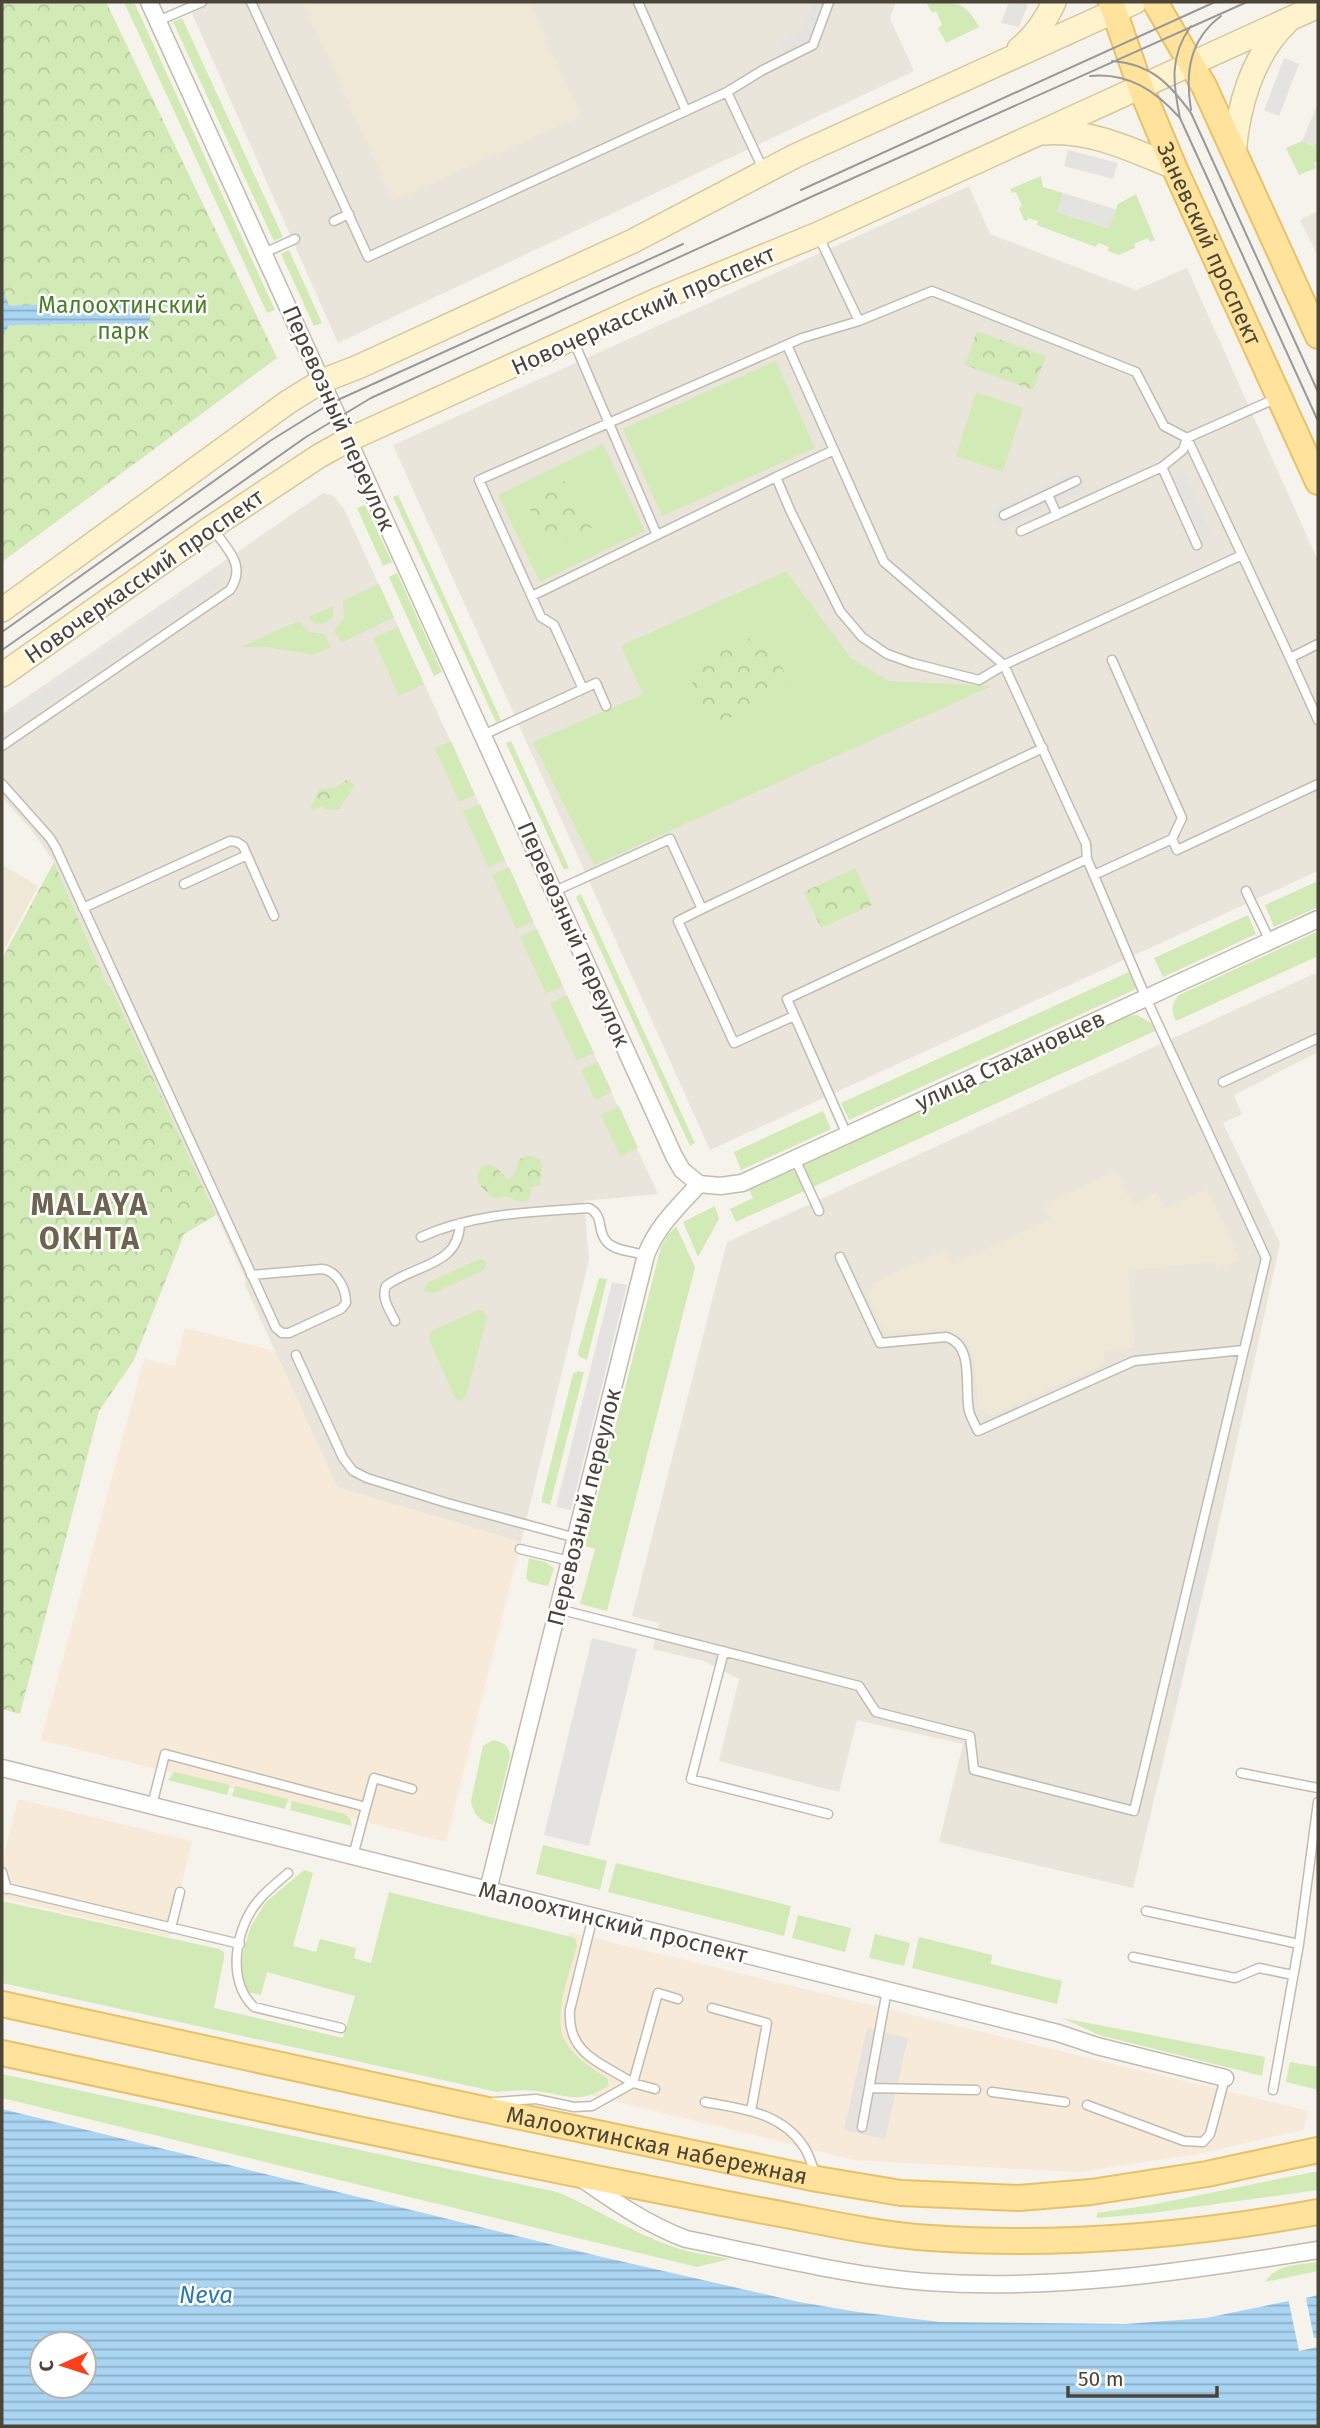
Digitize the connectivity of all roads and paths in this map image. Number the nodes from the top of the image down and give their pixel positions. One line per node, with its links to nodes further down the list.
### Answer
1 (149, 2): 11 (street, Перевозный переулок)
2 (202, 2): 11 (lane)
3 (251, 2): 21 (lane)
4 (638, 2): 16 (lane)
5 (829, 2): 15 (lane)
6 (1054, 2): 12 (main road)
7 (1155, 2): 13 (main road)
8 (1120, 5): 12 (main road); 14 (main road, Заневский проспект)
9 (1318, 6): 10 (main road, Новочеркасский проспект)
10 (1290, 18): 13 (main road, Новочеркасский проспект); 18 (main road)
11 (158, 21): 25 (street, Перевозный переулок)
12 (1003, 62): 20 (main road)
13 (1190, 63): 14 (main road, Новочеркасский проспект); 18 (main road)
14 (1140, 86): 17 (main road, Новочеркасский проспект); 19 (main road, Заневский проспект)
15 (727, 92): 16 (lane); 20 (lane)
16 (686, 111): 21 (lane)
17 (1034, 134): 19 (main road); 23 (main road, Новочеркасский проспект)
18 (1234, 153): 27 (main road)
19 (1174, 167): 31 (main road, Заневский проспект)
20 (765, 172): 30 (main road)
21 (349, 214): 22 (lane)
22 (334, 221)
23 (818, 234): 26 (lane); 28 (main road, Новочеркасский проспект)
24 (295, 239): 25 (lane)
25 (264, 253): 30 (street, Перевозный переулок)
26 (859, 321): 29 (lane); 33 (lane)
27 (1318, 336)
28 (573, 339): 32 (lane); 34 (main road, Новочеркасский проспект)
29 (787, 345): 32 (lane); 35 (lane)
30 (322, 381): 34 (street, Перевозный переулок); 49 (main road)
31 (1279, 397): 33 (lane); 39 (main road, Заневский проспект)
32 (609, 423): 45 (lane); 48 (lane)
33 (1187, 438): 36 (lane); 47 (lane)
34 (348, 440): 43 (main road, Новочеркасский проспект); 58 (street, Перевозный переулок)
35 (834, 450): 37 (lane); 53 (lane)
36 (1162, 467): 42 (lane); 46 (lane)
37 (776, 477): 45 (lane); 53 (lane)
38 (1076, 481): 40 (lane)
39 (1318, 482)
40 (1048, 495): 41 (lane); 42 (lane)
41 (1004, 515)
42 (1057, 515): 44 (lane)
43 (212, 527): 54 (main road, Новочеркасский проспект); 59 (lane)
44 (1021, 531)
45 (657, 535): 48 (lane)
46 (1197, 545)
47 (1241, 555): 51 (lane); 53 (lane)
48 (532, 596): 55 (lane)
49 (2, 610)
50 (1318, 644): 51 (lane)
51 (1290, 658): 57 (lane)
52 (1112, 660): 63 (lane)
53 (1004, 665): 60 (lane)
54 (2, 675)
55 (583, 689): 56 (lane); 58 (lane)
56 (606, 706)
57 (1318, 720)
58 (483, 735): 68 (street, Перевозный переулок)
59 (2, 746)
60 (1043, 748): 65 (lane); 71 (lane)
61 (2, 784): 70 (lane)
62 (1318, 784): 63 (lane)
63 (1172, 839): 66 (lane)
64 (247, 855): 67 (lane); 70 (lane); 72 (lane)
65 (1087, 859): 66 (lane); 76 (lane)
66 (1094, 875): 75 (lane)
67 (184, 884)
68 (555, 891): 71 (lane); 81 (street, Перевозный переулок)
69 (1246, 891): 74 (lane)
70 (83, 908): 87 (lane)
71 (702, 909): 76 (lane)
72 (274, 916)
73 (1318, 919): 74 (street, улица Стахановцев)
74 (1270, 941): 75 (street, улица Стахановцев)
75 (1146, 998): 79 (street, улица Стахановцев); 89 (lane)
76 (794, 1016): 79 (lane)
77 (1318, 1038): 78 (lane)
78 (1223, 1082)
79 (847, 1135): 80 (street, улица Стахановцев)
80 (795, 1159): 81 (street, улица Стахановцев); 82 (lane)
81 (699, 1184): 85 (street, Перевозный переулок)
82 (819, 1211)
83 (460, 1223): 84 (lane); 85 (lane); 88 (lane)
84 (421, 1237)
85 (646, 1255): 91 (street, Перевозный переулок)
86 (840, 1257): 89 (lane)
87 (251, 1275): 87 (lane)
88 (395, 1321)
89 (1244, 1350): 95 (lane)
90 (296, 1355): 91 (lane)
91 (576, 1538): 93 (street, Перевозный переулок)
92 (520, 1549): 93 (lane)
93 (570, 1561): 94 (street, Перевозный переулок)
94 (558, 1609): 95 (lane); 108 (street, Перевозный переулок)
95 (724, 1651): 103 (lane)
96 (2, 1768): 101 (street, Малоохтинский проспект)
97 (1241, 1773): 98 (lane)
98 (1318, 1788)
99 (412, 1789): 102 (lane)
100 (1318, 1802): 114 (lane)
101 (152, 1805): 102 (lane); 104 (street, Малоохтинский проспект)
102 (366, 1807): 104 (lane)
103 (828, 1814)
104 (353, 1856): 108 (street, Малоохтинский проспект)
105 (2, 1872): 107 (lane)
106 (288, 1873): 113 (lane)
107 (4, 1888): 112 (lane)
108 (488, 1890): 111 (street, Малоохтинский проспект)
109 (180, 1892): 112 (lane)
110 (1146, 1911): 114 (lane)
111 (593, 1916): 117 (street, Малоохтинский проспект); 124 (lane)
112 (171, 1928): 113 (lane)
113 (240, 1944): 121 (lane)
114 (1299, 1944): 116 (lane)
115 (1133, 1957): 116 (lane)
116 (1293, 1975): 128 (lane)
117 (887, 1990): 123 (street, Малоохтинский проспект); 125 (lane)
118 (678, 1999): 124 (lane)
119 (2, 2004): 132 (main road, Малоохтинская набережная)
120 (712, 2007): 134 (lane)
121 (341, 2028)
122 (2, 2053): 137 (main road, Малоохтинская набережная)
123 (1225, 2078): 133 (lane)
124 (633, 2083): 126 (lane); 132 (lane)
125 (869, 2088): 127 (lane); 135 (lane)
126 (655, 2089)
127 (976, 2090)
128 (1273, 2090)
129 (992, 2092): 131 (lane)
130 (705, 2102): 134 (lane)
131 (1065, 2102)
132 (464, 2105): 138 (main road, Малоохтинская набережная)
133 (1087, 2105)
134 (751, 2110): 138 (lane)
135 (862, 2127)
136 (1318, 2150): 138 (main road, Малоохтинская набережная)
137 (574, 2174): 139 (main road, Малоохтинская набережная); 140 (street)
138 (817, 2179)
139 (1318, 2212)
140 (1318, 2250)

